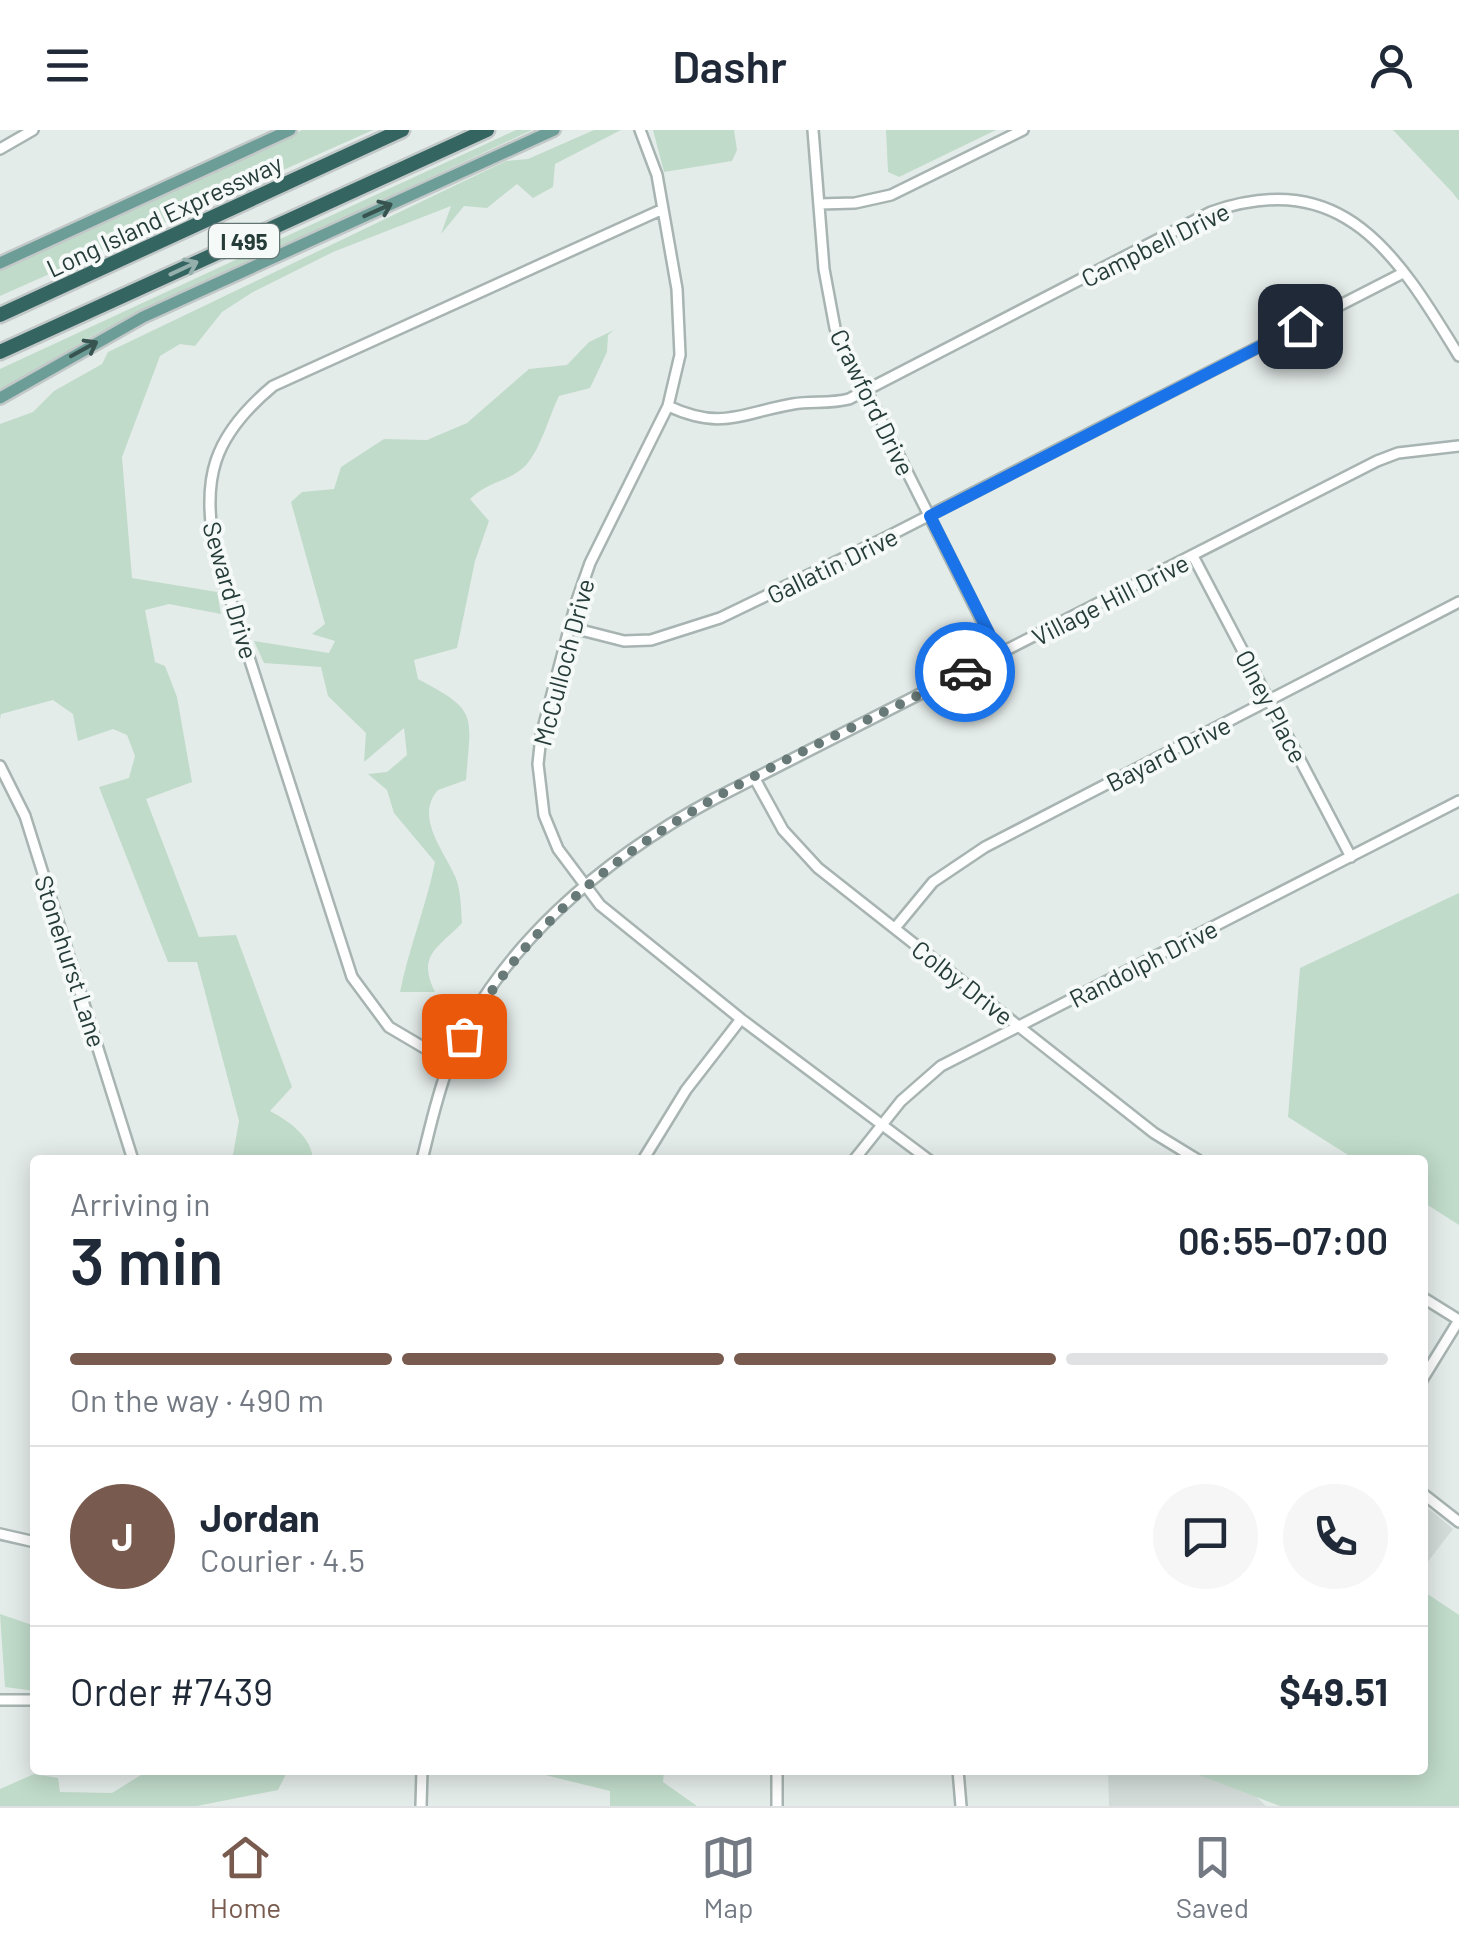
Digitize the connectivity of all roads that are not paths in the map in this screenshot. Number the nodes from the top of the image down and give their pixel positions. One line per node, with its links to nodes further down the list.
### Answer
1 (33, 130): 9 (street)
2 (290, 130): 12 (main road)
3 (402, 130): 14 (highway, Long Island Expressway / I 495)
4 (487, 130): 15 (highway, I 495, one-way to 4)
5 (554, 130): 18 (main road, one-way to 5)
6 (640, 130): 11 (street, McCulloch Drive)
7 (812, 130): 10 (street, Crawford Drive)
8 (1023, 130): 10 (street)
9 (0, 149)
10 (820, 204): 17 (street, Crawford Drive)
11 (663, 209): 19 (street, McCulloch Drive); 35 (street, Seward Drive)
12 (0, 263)
13 (1401, 274): 16 (street, Campbell Drive); 17 (street, Campbell Drive); 21 (street, Gallatin Drive)
14 (0, 315)
15 (0, 352)
16 (1459, 356)
17 (864, 391): 19 (street, Campbell Drive); 21 (street, Crawford Drive)
18 (0, 398)
19 (668, 406): 24 (street, McCulloch Drive)
20 (1459, 446): 22 (street, Village Hill Drive)
21 (930, 516): 24 (street, Gallatin Drive); 25 (street, Crawford Drive)
22 (1193, 556): 25 (street, Village Hill Drive); 26 (street, Olney Place)
23 (1459, 602): 26 (street, Bayard Drive)
24 (569, 628): 31 (street, McCulloch Drive)
25 (1000, 655): 28 (street, Village Hill Drive)
26 (1270, 701): 30 (street, Olney Place); 32 (street, Bayard Drive)
27 (0, 766): 37 (street, Stonehurst Lane)
28 (755, 778): 31 (street, Village Hill Drive); 32 (street, Colby Drive)
29 (1459, 801): 30 (street, Randolph Drive)
30 (1351, 857): 34 (street, Randolph Drive)
31 (585, 887): 33 (street, McCulloch Drive); 35 (street, Village Hill Drive)
32 (895, 928): 34 (street, Colby Drive)
33 (741, 1020): 36 (street, McCulloch Drive); 39 (street)
34 (1020, 1027): 36 (street, Randolph Drive); 42 (street, Colby Drive)
35 (450, 1063): 38 (street, Village Hill Drive)
36 (882, 1125): 40 (street, Randolph Drive); 41 (street, McCulloch Drive)
37 (131, 1155)
38 (423, 1155)
39 (646, 1155)
40 (858, 1155)
41 (922, 1155)
42 (1190, 1155)
43 (1428, 1302): 44 (street)
44 (1459, 1320): 45 (street)
45 (1428, 1370)
46 (1428, 1498): 47 (street)
47 (1459, 1522)
48 (0, 1534): 49 (street)
49 (30, 1541)
50 (0, 1700): 51 (street)
51 (30, 1700)
52 (422, 1775): 55 (street)
53 (777, 1775): 56 (street)
54 (959, 1775): 57 (street)
55 (422, 1806)
56 (777, 1806)
57 (962, 1806)

